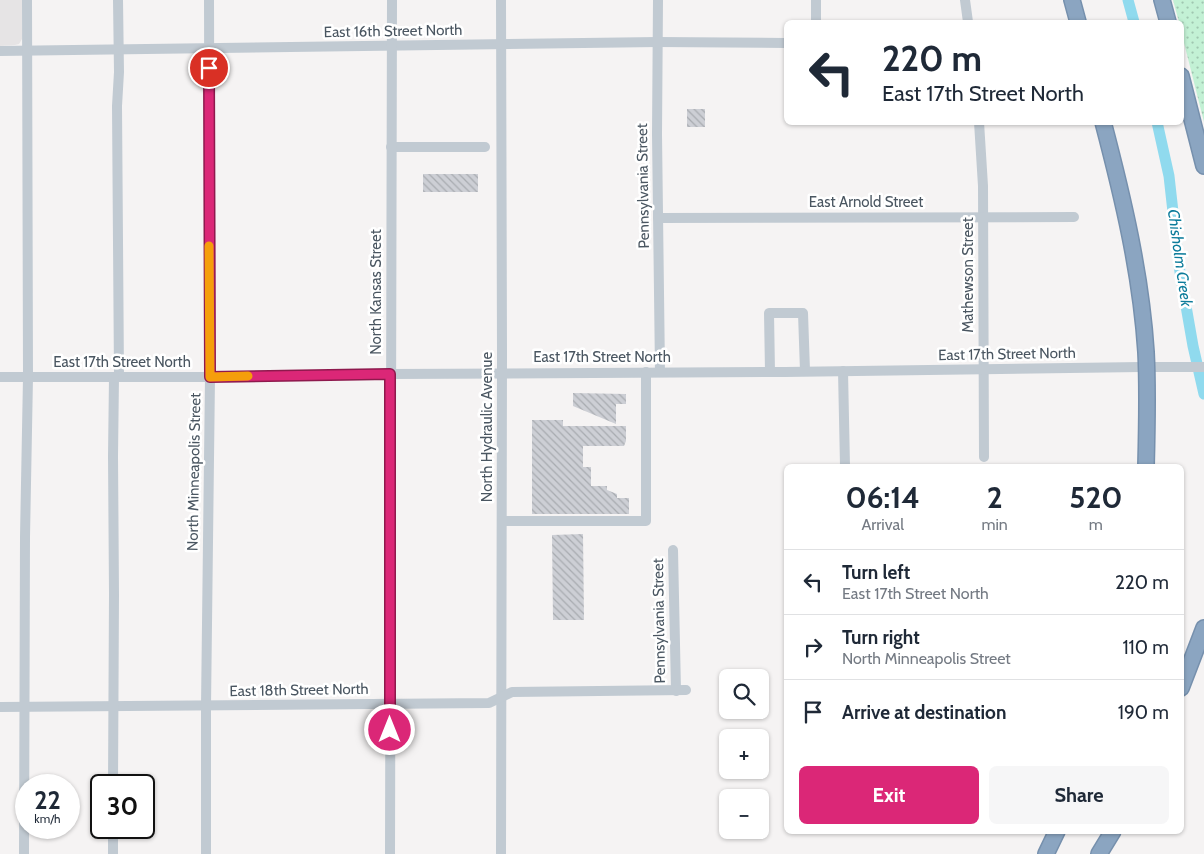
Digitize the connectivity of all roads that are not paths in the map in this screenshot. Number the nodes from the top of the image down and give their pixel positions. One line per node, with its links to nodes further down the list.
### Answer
1 (26, 0): 21 (street)
2 (118, 0): 20 (street)
3 (209, 0): 19 (street, North Minneapolis Street)
4 (392, 0): 18 (street, North Kansas Street)
5 (501, 0): 17 (street, North Hydraulic Avenue)
6 (658, 0): 15 (street, Pennsylvania Street)
7 (816, 0): 11 (street)
8 (965, 0): 12 (street)
9 (1072, 0): 13 (highway)
10 (1162, 0): 14 (highway)
11 (816, 20)
12 (968, 20)
13 (1077, 20)
14 (1167, 20)
15 (658, 42): 16 (street, East 16th Street North); 17 (street, East 16th Street North); 31 (street, Pennsylvania Street)
16 (784, 43)
17 (500, 45): 18 (street, East 16th Street North); 39 (street, North Hydraulic Avenue)
18 (392, 46): 19 (street, East 16th Street North); 26 (street, North Kansas Street)
19 (208, 48): 20 (street, East 16th Street North); 44 (street, North Minneapolis Street)
20 (118, 49): 21 (street, East 16th Street North); 43 (street)
21 (26, 50): 22 (street, East 16th Street North); 42 (street)
22 (0, 51)
23 (1184, 88): 28 (highway)
24 (979, 125): 29 (street, Mathewson Street)
25 (1104, 125): 47 (highway, bridge)
26 (391, 147): 27 (street); 40 (street, North Kansas Street)
27 (485, 147)
28 (1204, 166)
29 (983, 217): 30 (street, East Arnold Street); 31 (street, East Arnold Street); 33 (street, Mathewson Street)
30 (1074, 217)
31 (658, 218): 37 (street, Pennsylvania Street)
32 (1204, 367): 33 (street, East 17th Street North)
33 (983, 370): 35 (street, East 17th Street North); 45 (street, Mathewson Street)
34 (805, 371): 35 (street, East 17th Street North); 38 (street, East 17th Street North); 38 (street)
35 (843, 371): 46 (street)
36 (646, 372): 37 (street, East 17th Street North); 39 (street, East 17th Street North); 48 (street)
37 (660, 372): 38 (street, East 17th Street North)
38 (770, 372)
39 (502, 373): 40 (street, East 17th Street North); 48 (street, North Hydraulic Avenue)
40 (390, 374): 44 (street, East 17th Street North); 54 (street, North Kansas Street)
41 (0, 377): 42 (street, East 17th Street North)
42 (28, 377): 43 (street, East 17th Street North); 56 (street)
43 (117, 377): 44 (street, East 17th Street North); 57 (street)
44 (210, 377): 55 (street, North Minneapolis Street)
45 (984, 457)
46 (845, 464)
47 (1146, 464)
48 (502, 521): 53 (street, North Hydraulic Avenue)
49 (672, 550): 52 (street, Pennsylvania Street)
50 (1204, 628): 51 (highway)
51 (1184, 681)
52 (681, 690): 53 (street, East 18th Street North)
53 (501, 697): 54 (street, East 18th Street North); 67 (street, North Hydraulic Avenue)
54 (390, 704): 55 (street, East 18th Street North); 66 (street, North Kansas Street)
55 (206, 706): 57 (street, East 18th Street North); 65 (street, North Minneapolis Street)
56 (24, 707): 57 (street, East 18th Street North); 58 (street, East 18th Street North); 63 (street)
57 (113, 707): 59 (street)
58 (0, 708)
59 (113, 774)
60 (1055, 834): 68 (highway)
61 (1111, 834): 69 (highway)
62 (113, 839): 64 (street)
63 (24, 854)
64 (113, 854)
65 (206, 854)
66 (390, 854)
67 (501, 854)
68 (1046, 854)
69 (1100, 854)

